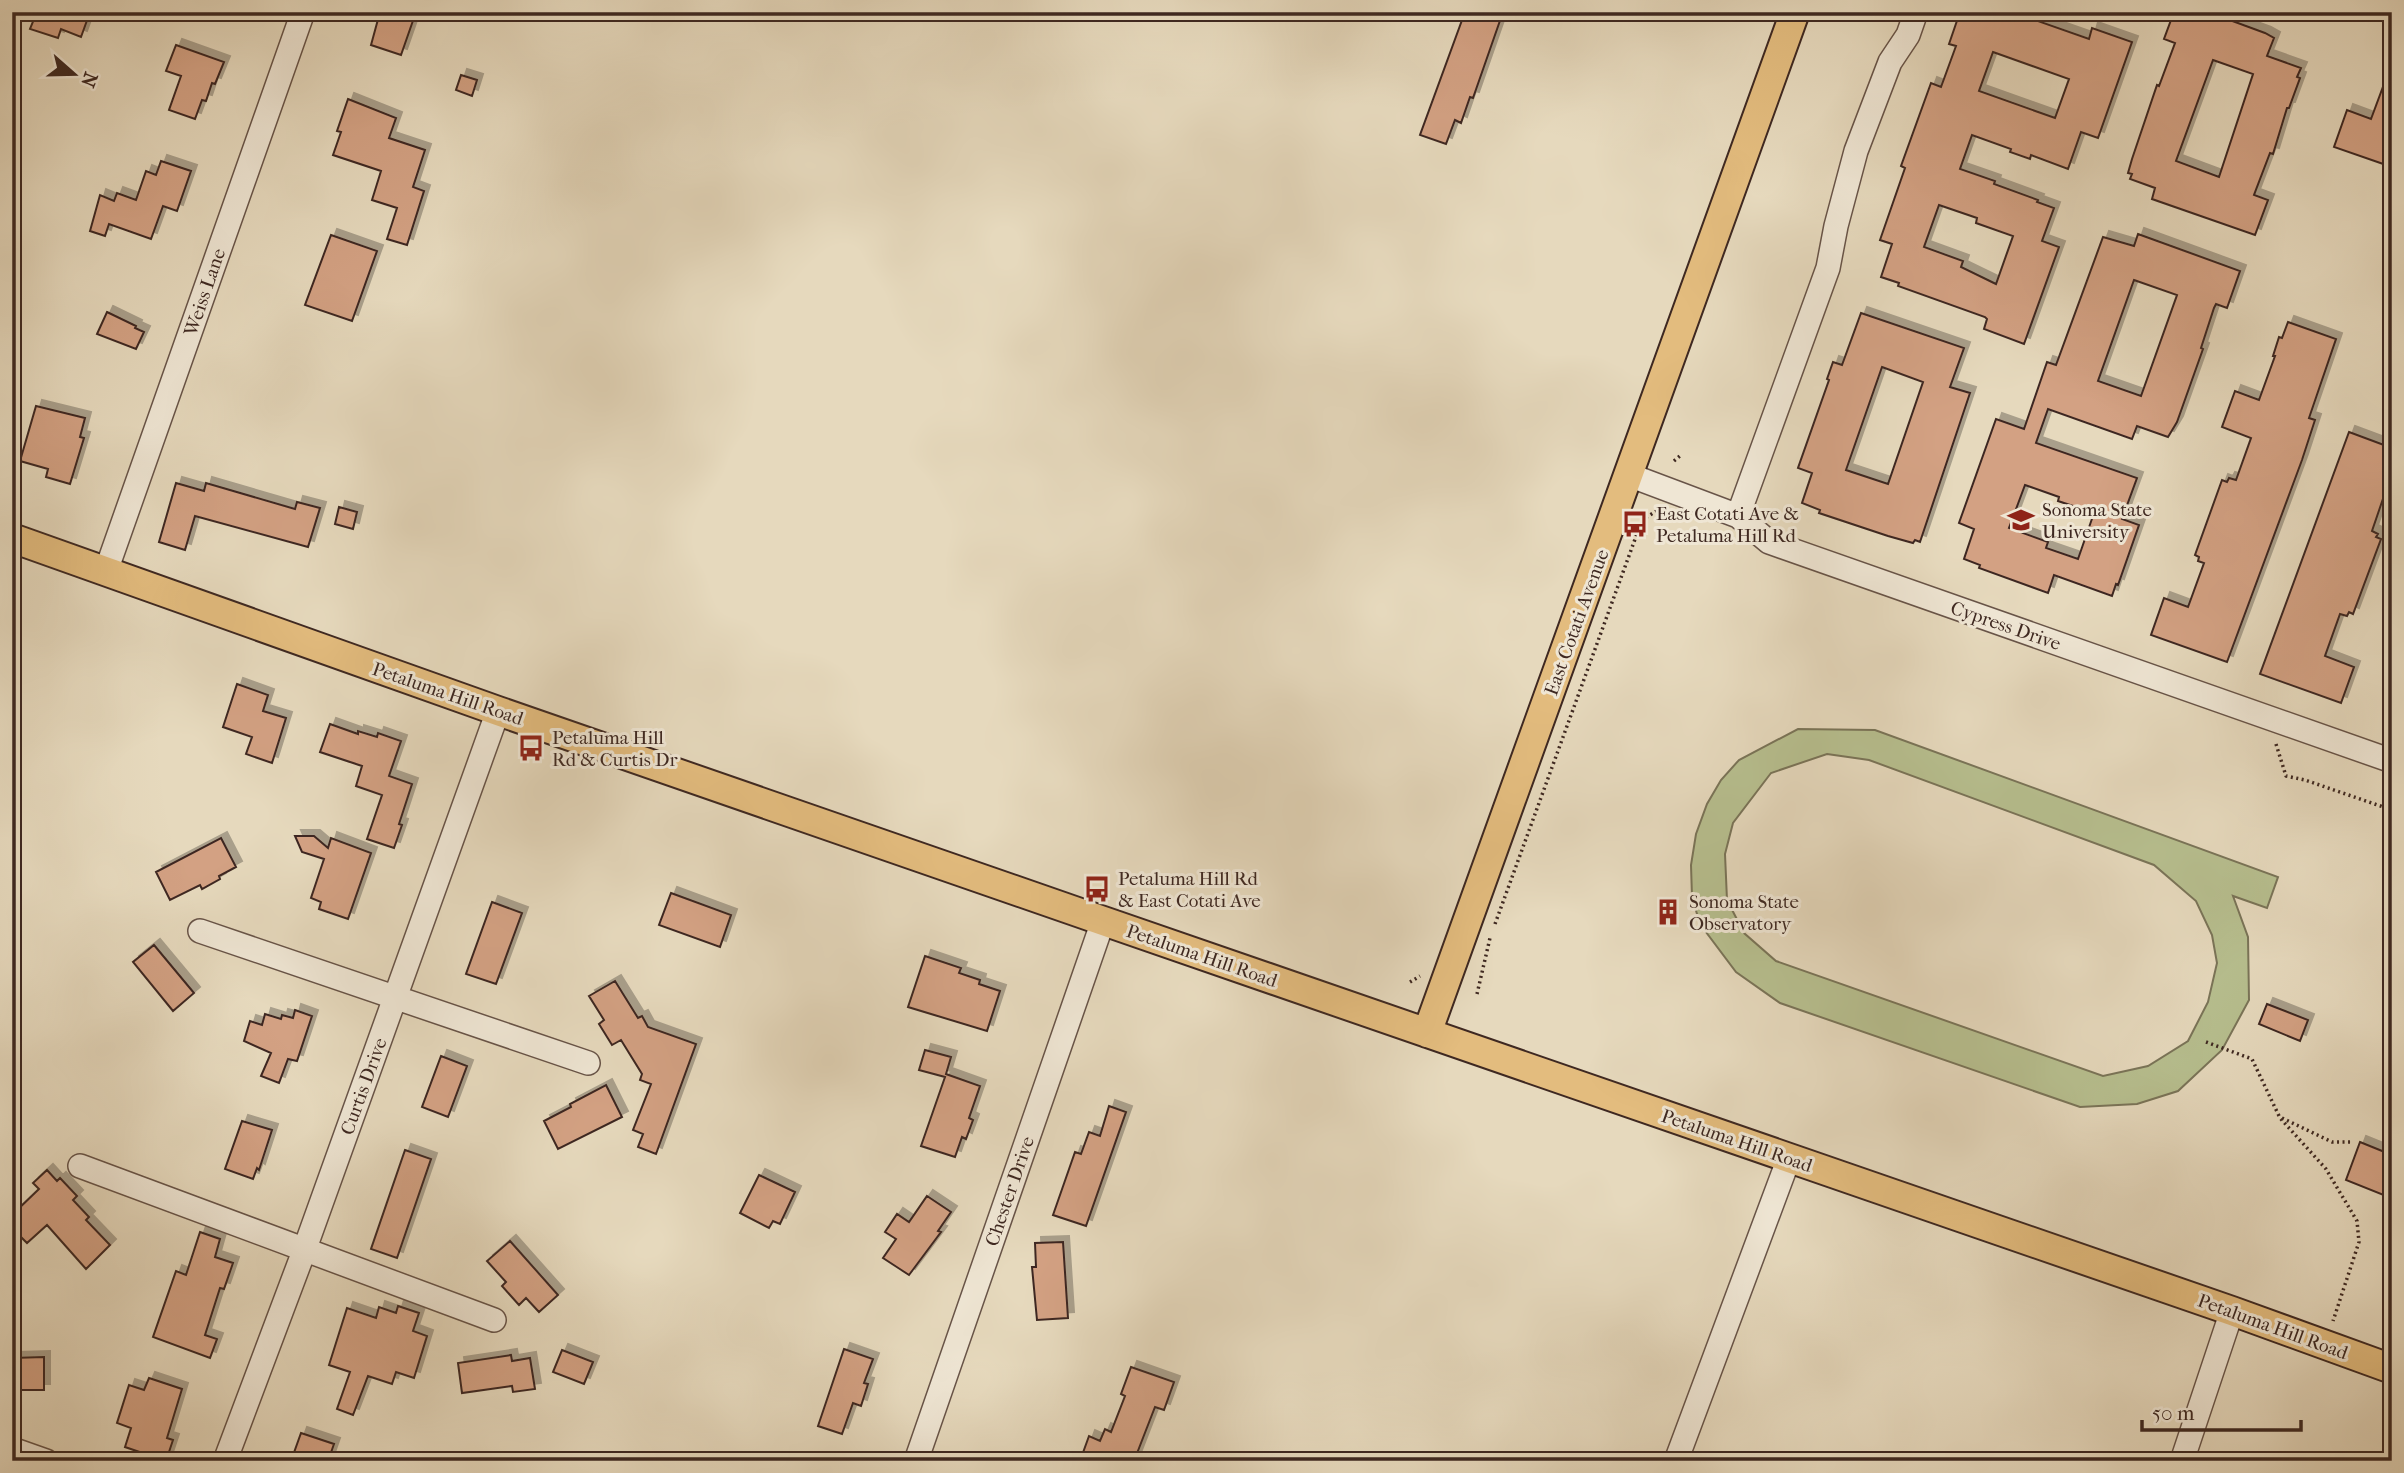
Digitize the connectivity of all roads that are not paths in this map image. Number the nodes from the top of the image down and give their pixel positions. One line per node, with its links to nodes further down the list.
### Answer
1 (303, 12): 7 (street, Weiss Lane)
2 (1795, 12): 4 (main road, East Cotati Avenue)
3 (1916, 12): 5 (street)
4 (1629, 475): 5 (street, Cypress Drive); 13 (main road, East Cotati Avenue)
5 (1738, 516): 9 (street, Cypress Drive)
6 (12, 538): 7 (main road, Petaluma Hill Road)
7 (106, 571): 8 (main road, Petaluma Hill Road)
8 (498, 711): 10 (main road, Petaluma Hill Road); 12 (street, Curtis Drive)
9 (2392, 761)
10 (1103, 921): 13 (main road, Petaluma Hill Road); 24 (street, Chester Drive)
11 (200, 931): 12 (street)
12 (394, 997): 14 (street); 17 (street, Curtis Drive)
13 (1427, 1033): 15 (main road, Petaluma Hill Road)
14 (588, 1063)
15 (1789, 1158): 18 (main road, Petaluma Hill Road); 25 (street)
16 (80, 1166): 17 (street)
17 (303, 1251): 19 (street); 23 (street, Curtis Drive)
18 (2232, 1311): 20 (main road, Petaluma Hill Road); 26 (street)
19 (494, 1320)
20 (2392, 1369)
21 (12, 1449): 22 (street)
22 (46, 1461)
23 (225, 1461)
24 (916, 1461)
25 (1676, 1461)
26 (2182, 1461)

